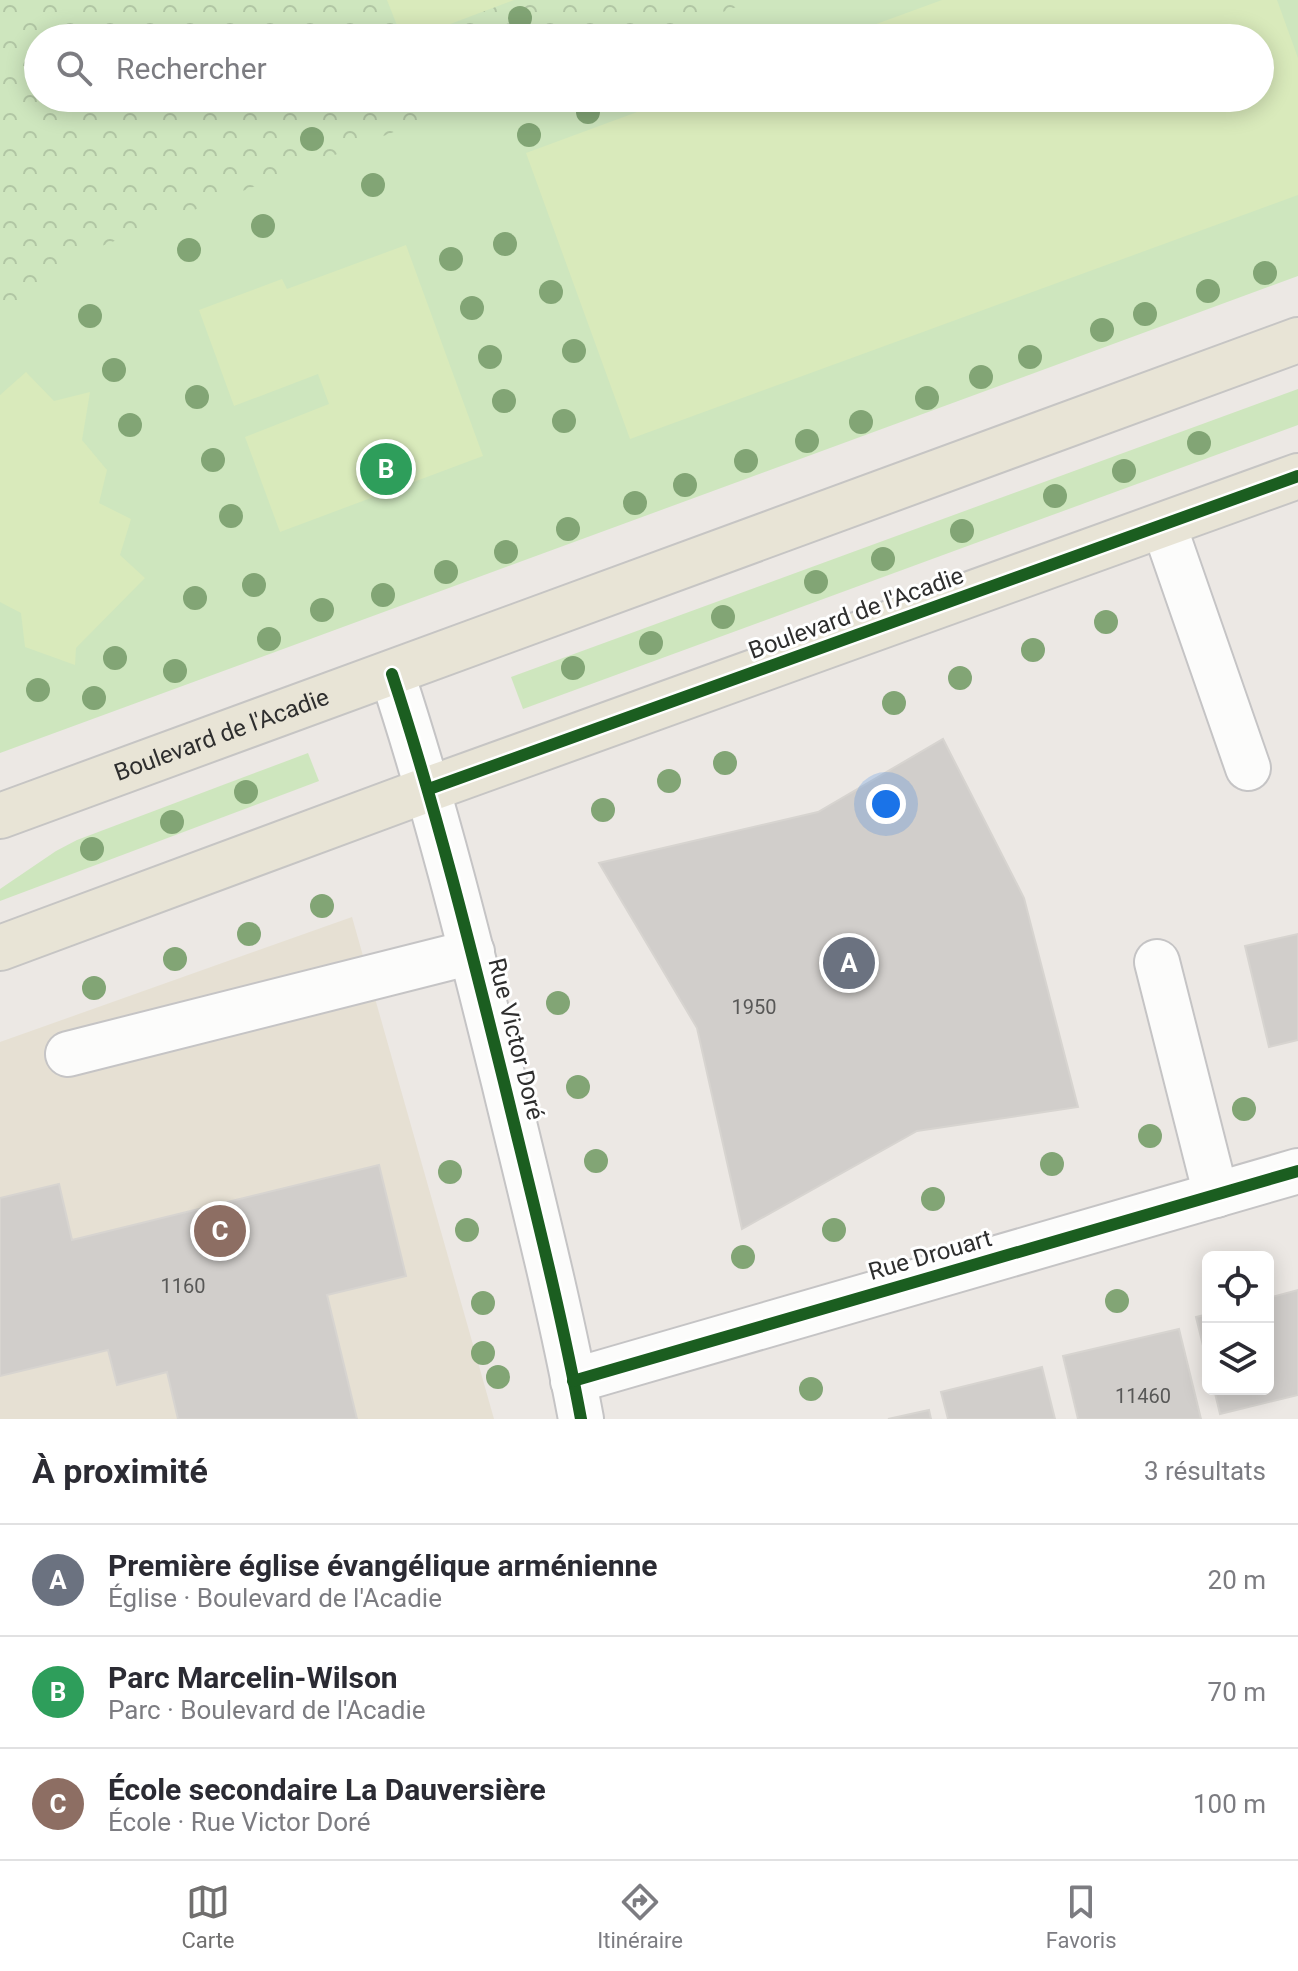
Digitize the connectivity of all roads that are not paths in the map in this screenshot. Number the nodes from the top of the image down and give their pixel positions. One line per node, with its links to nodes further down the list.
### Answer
1 (1298, 340): 4 (main road, Boulevard de l'Acadie)
2 (1298, 476): 3 (main road, Boulevard de l'Acadie)
3 (1164, 526): 5 (street); 6 (main road, Boulevard de l'Acadie)
4 (392, 674): 6 (street, Rue Victor Doré); 7 (main road, Boulevard de l'Acadie)
5 (1248, 768)
6 (429, 789): 8 (main road, Boulevard de l'Acadie); 9 (street, Rue Victor Doré)
7 (0, 816)
8 (0, 948)
9 (472, 952): 11 (street); 14 (street, Rue Victor Doré)
10 (1157, 962): 13 (street)
11 (68, 1054)
12 (1298, 1171): 13 (street, Rue Drouart)
13 (1216, 1195): 14 (street, Rue Drouart)
14 (577, 1400)

